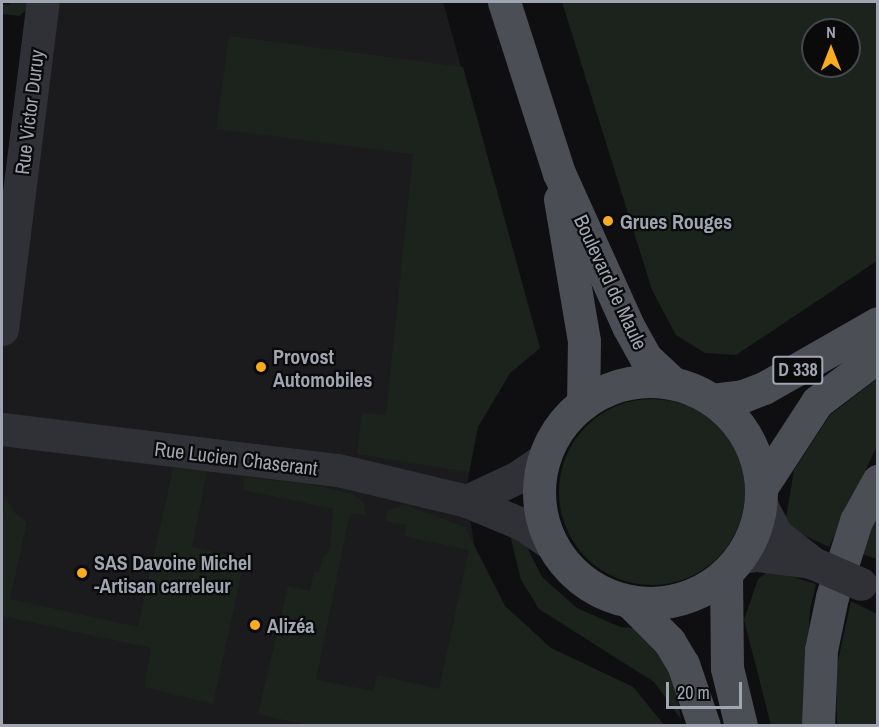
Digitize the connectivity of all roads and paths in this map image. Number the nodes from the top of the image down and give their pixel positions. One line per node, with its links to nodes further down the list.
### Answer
1 (43, 2): 5 (street, Rue Victor Duruy)
2 (504, 2): 3 (main road, Boulevard de Maule)
3 (559, 173): 7 (main road, Boulevard de Maule); 9 (main road, Boulevard de Maule)
4 (878, 323): 8 (main road, D 338)
5 (2, 329)
6 (878, 356): 13 (main road, D 338)
7 (673, 383): 8 (main road); 9 (main road)
8 (712, 400): 13 (main road)
9 (583, 404): 11 (main road)
10 (2, 429): 14 (street, Rue Lucien Chaserant)
11 (544, 459): 14 (street); 15 (main road)
12 (878, 481): 22 (main road)
13 (761, 496): 16 (street); 17 (main road)
14 (467, 501): 15 (street, Rue Lucien Chaserant)
15 (553, 545): 19 (main road)
16 (813, 563): 17 (street); 18 (street, bridge)
17 (733, 565): 19 (main road); 21 (main road)
18 (869, 588)
19 (629, 601): 20 (main road)
20 (704, 726)
21 (741, 726)
22 (818, 726)

